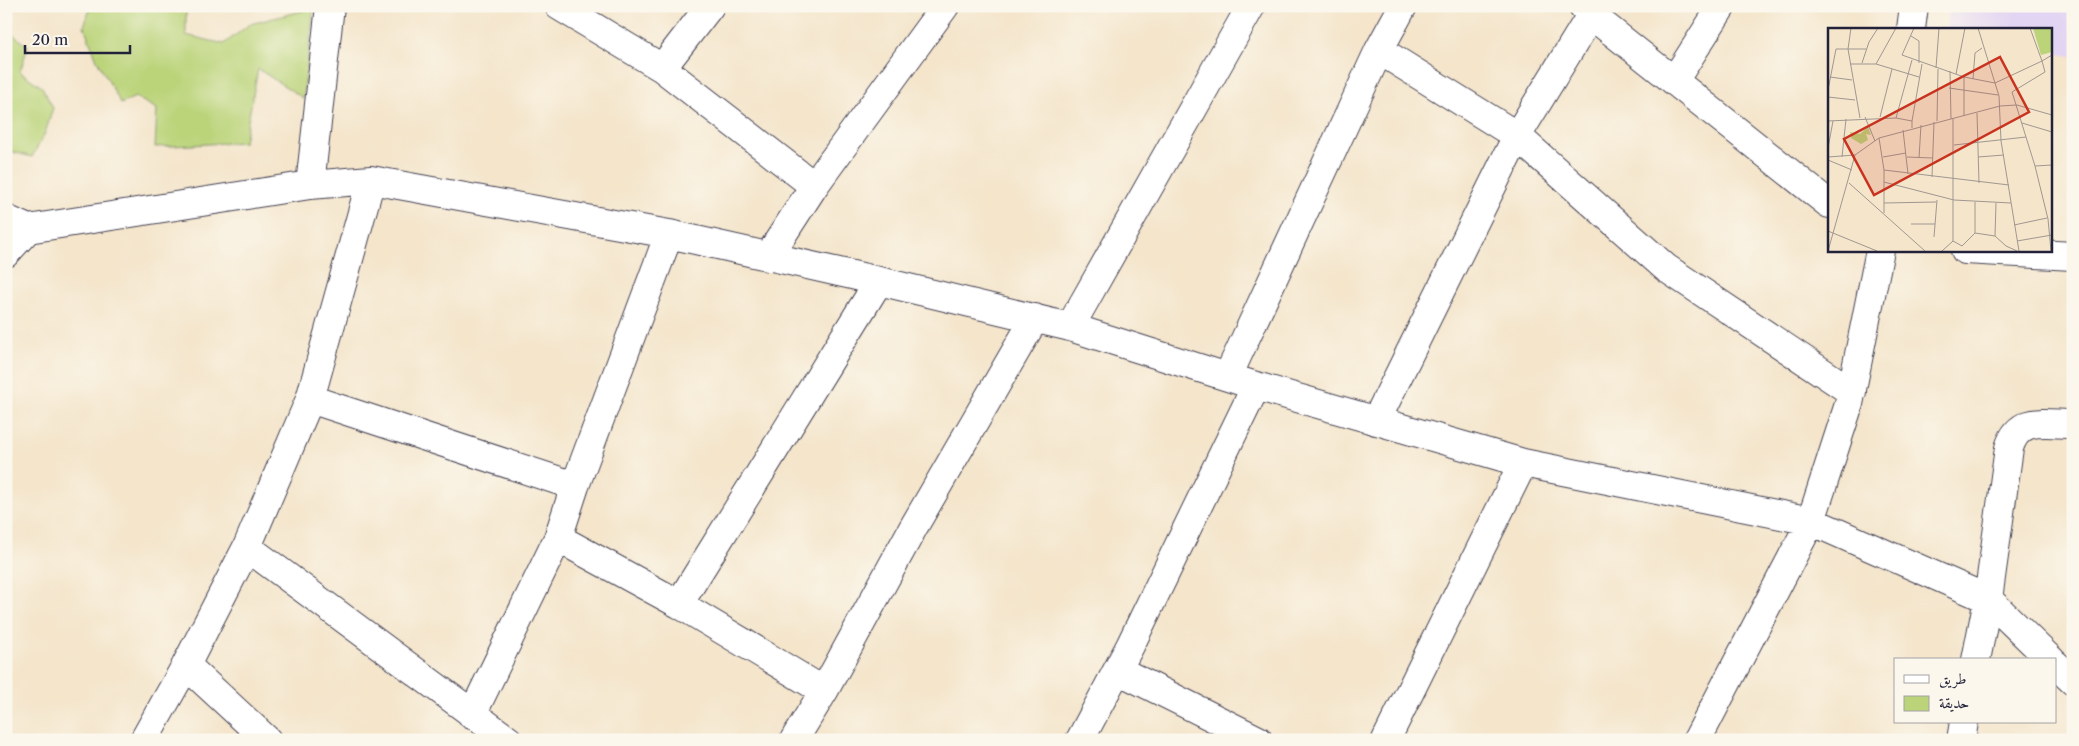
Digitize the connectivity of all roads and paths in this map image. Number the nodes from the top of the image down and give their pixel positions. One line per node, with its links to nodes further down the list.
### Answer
1 (330, 6): 16 (street)
2 (559, 6): 12 (street)
3 (710, 6): 12 (street)
4 (945, 6): 17 (street)
5 (1251, 6): 28 (street)
6 (1403, 6): 11 (street)
7 (1722, 6): 13 (street)
8 (1914, 6): 10 (street)
9 (1587, 11): 13 (street); 14 (street)
10 (1911, 28)
11 (1379, 50): 14 (street); 29 (street)
12 (662, 68): 17 (street)
13 (1674, 81): 18 (street)
14 (1517, 136): 31 (street); 33 (street)
15 (371, 180): 16 (street); 20 (street); 32 (street)
16 (310, 185): 19 (street)
17 (814, 186): 24 (street)
18 (1828, 203)
19 (17, 224): 23 (street)
20 (669, 234): 24 (street); 36 (street)
21 (1880, 251): 31 (street)
22 (1983, 251): 25 (street)
23 (6, 254)
24 (768, 256): 26 (street)
25 (2073, 256)
26 (880, 281): 27 (street); 41 (street)
27 (1035, 318): 28 (street); 48 (street)
28 (1070, 327): 29 (street)
29 (1228, 376): 30 (street)
30 (1256, 386): 33 (street); 46 (street)
31 (1852, 392): 37 (street)
32 (310, 398): 36 (street); 39 (street)
33 (1376, 421): 35 (street)
34 (2073, 424): 40 (street)
35 (1524, 463): 37 (street); 57 (street)
36 (575, 486): 38 (street)
37 (1811, 521): 40 (street); 58 (street)
38 (558, 538): 41 (street); 49 (street)
39 (248, 547): 44 (street); 49 (street)
40 (1988, 599): 42 (street); 43 (street)
41 (679, 604): 48 (street)
42 (1976, 658)
43 (2049, 658)
44 (186, 665): 51 (street); 52 (street)
45 (2056, 665): 47 (street)
46 (1118, 670): 55 (street); 56 (street)
47 (2073, 681)
48 (824, 691): 54 (street)
49 (472, 715): 53 (street)
50 (1964, 724): 59 (street)
51 (144, 740)
52 (267, 740)
53 (508, 740)
54 (794, 740)
55 (1080, 740)
56 (1258, 740)
57 (1386, 740)
58 (1697, 740)
59 (1961, 740)

